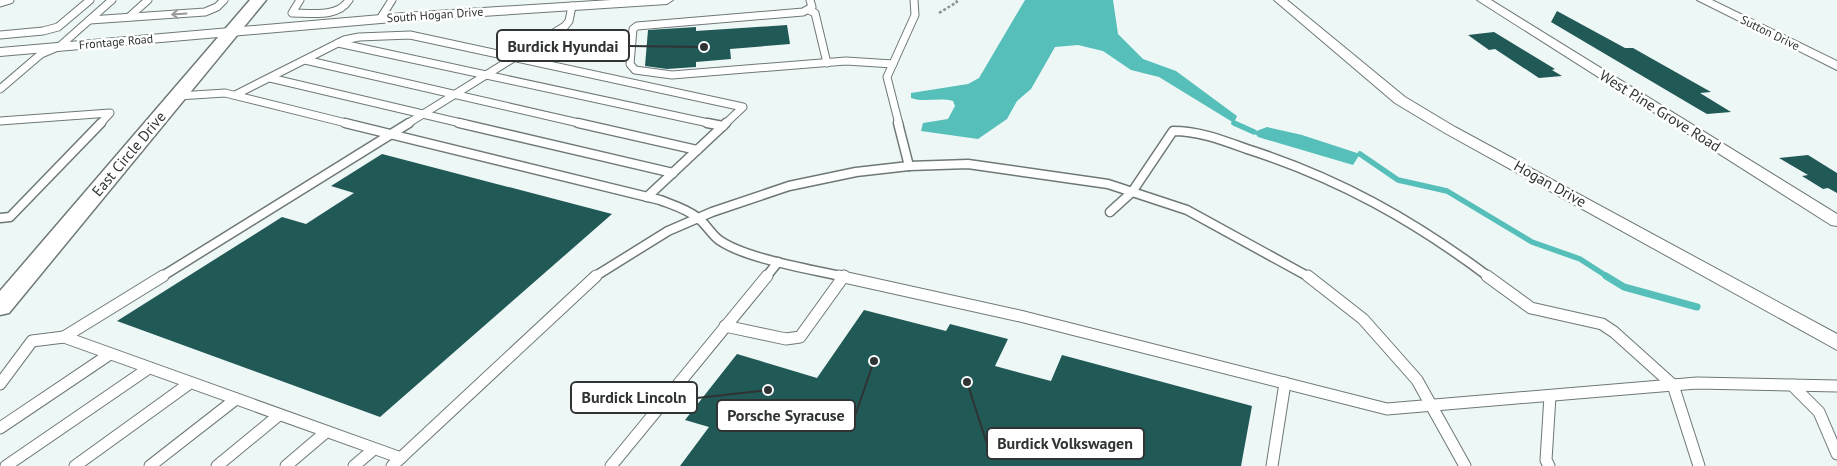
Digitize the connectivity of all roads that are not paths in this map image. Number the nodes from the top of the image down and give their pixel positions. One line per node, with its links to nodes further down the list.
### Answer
1 (10, 0): 16 (lane)
2 (90, 0): 23 (lane)
3 (112, 0): 21 (lane)
4 (148, 0): 19 (lane)
5 (224, 0): 19 (lane, one-way to 19)
6 (258, 0): 22 (street, East Circle Drive)
7 (300, 0): 8 (lane)
8 (349, 0)
9 (392, 0): 20 (lane)
10 (667, 0): 17 (street, South Hogan Drive)
11 (810, 0): 18 (lane)
12 (914, 0): 30 (lane)
13 (1280, 0): 56 (street, Hogan Drive)
14 (1483, 0): 50 (street, West Pine Grove Road)
15 (1704, 0): 31 (street, Sutton Drive)
16 (0, 3)
17 (572, 6): 20 (street, South Hogan Drive); 27 (lane)
18 (810, 10): 29 (lane); 29 (lane)
19 (129, 17): 21 (lane)
20 (380, 19): 22 (street, South Hogan Drive)
21 (90, 20): 25 (lane)
22 (232, 31): 25 (street, Frontage Road); 36 (street, East Circle Drive)
23 (0, 35)
24 (338, 43): 27 (lane); 28 (lane); 32 (lane)
25 (60, 46): 26 (street, Frontage Road); 34 (lane)
26 (0, 52)
27 (514, 57): 32 (lane); 40 (lane)
28 (305, 60): 33 (lane); 35 (lane)
29 (827, 63): 30 (lane)
30 (893, 64): 43 (lane)
31 (1837, 66)
32 (484, 76): 35 (lane); 40 (lane)
33 (270, 78): 37 (lane); 38 (lane)
34 (0, 89)
35 (454, 95): 38 (lane); 42 (lane)
36 (178, 96): 37 (lane); 53 (street, East Circle Drive)
37 (235, 96): 41 (lane)
38 (423, 114): 41 (lane); 44 (lane)
39 (0, 121): 48 (lane)
40 (723, 126): 42 (lane)
41 (391, 134): 46 (lane); 55 (lane)
42 (697, 150): 44 (lane)
43 (909, 166): 45 (lane); 49 (lane)
44 (673, 173): 46 (lane)
45 (1132, 192): 47 (lane); 62 (lane); 67 (lane)
46 (647, 197): 49 (lane)
47 (1110, 212)
48 (0, 218)
49 (698, 218): 51 (lane); 73 (lane)
50 (1837, 221)
51 (778, 262): 52 (lane); 54 (lane)
52 (844, 276): 54 (lane); 60 (lane)
53 (0, 307)
54 (725, 326): 81 (lane)
55 (64, 337): 57 (lane); 61 (lane)
56 (1837, 343)
57 (110, 354): 58 (lane); 69 (lane)
58 (148, 368): 59 (lane); 74 (lane)
59 (190, 383): 66 (lane); 75 (lane)
60 (1285, 383): 67 (lane); 82 (lane)
61 (0, 384)
62 (1673, 385): 63 (lane); 65 (lane); 85 (lane)
63 (1792, 385): 64 (lane); 72 (lane)
64 (1837, 386)
65 (1550, 396): 67 (lane); 84 (lane)
66 (236, 399): 68 (lane); 76 (lane)
67 (1432, 406): 83 (lane)
68 (279, 415): 70 (lane); 77 (lane)
69 (0, 428)
70 (326, 432): 71 (lane); 78 (lane)
71 (374, 449): 73 (lane); 79 (lane)
72 (1837, 454)
73 (401, 458): 80 (lane)
74 (6, 466)
75 (75, 466)
76 (150, 466)
77 (217, 466)
78 (286, 466)
79 (354, 466)
80 (392, 466)
81 (611, 466)
82 (1272, 466)
83 (1465, 466)
84 (1549, 466)
85 (1699, 466)

